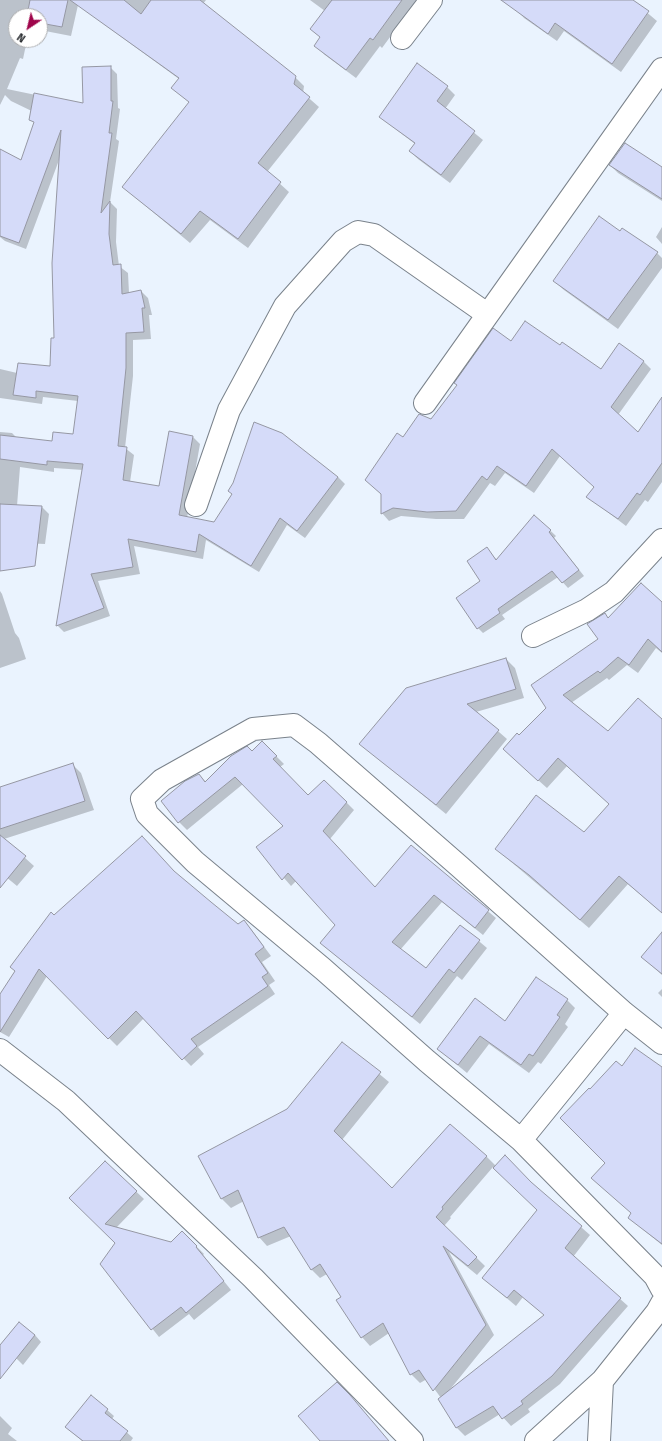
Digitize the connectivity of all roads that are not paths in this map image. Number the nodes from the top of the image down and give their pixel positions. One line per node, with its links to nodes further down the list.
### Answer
1 (432, 0): 2 (street)
2 (402, 38)
3 (662, 69): 4 (street)
4 (487, 314): 5 (street); 6 (street)
5 (424, 403)
6 (196, 505)
7 (662, 540): 8 (street)
8 (533, 636)
9 (624, 1013): 10 (street); 12 (street); 12 (street)
10 (662, 1043)
11 (0, 1050): 16 (street)
12 (521, 1140): 13 (street)
13 (662, 1289)
14 (662, 1303): 15 (street)
15 (602, 1381): 17 (street); 18 (street)
16 (412, 1441)
17 (538, 1441)
18 (599, 1441)

